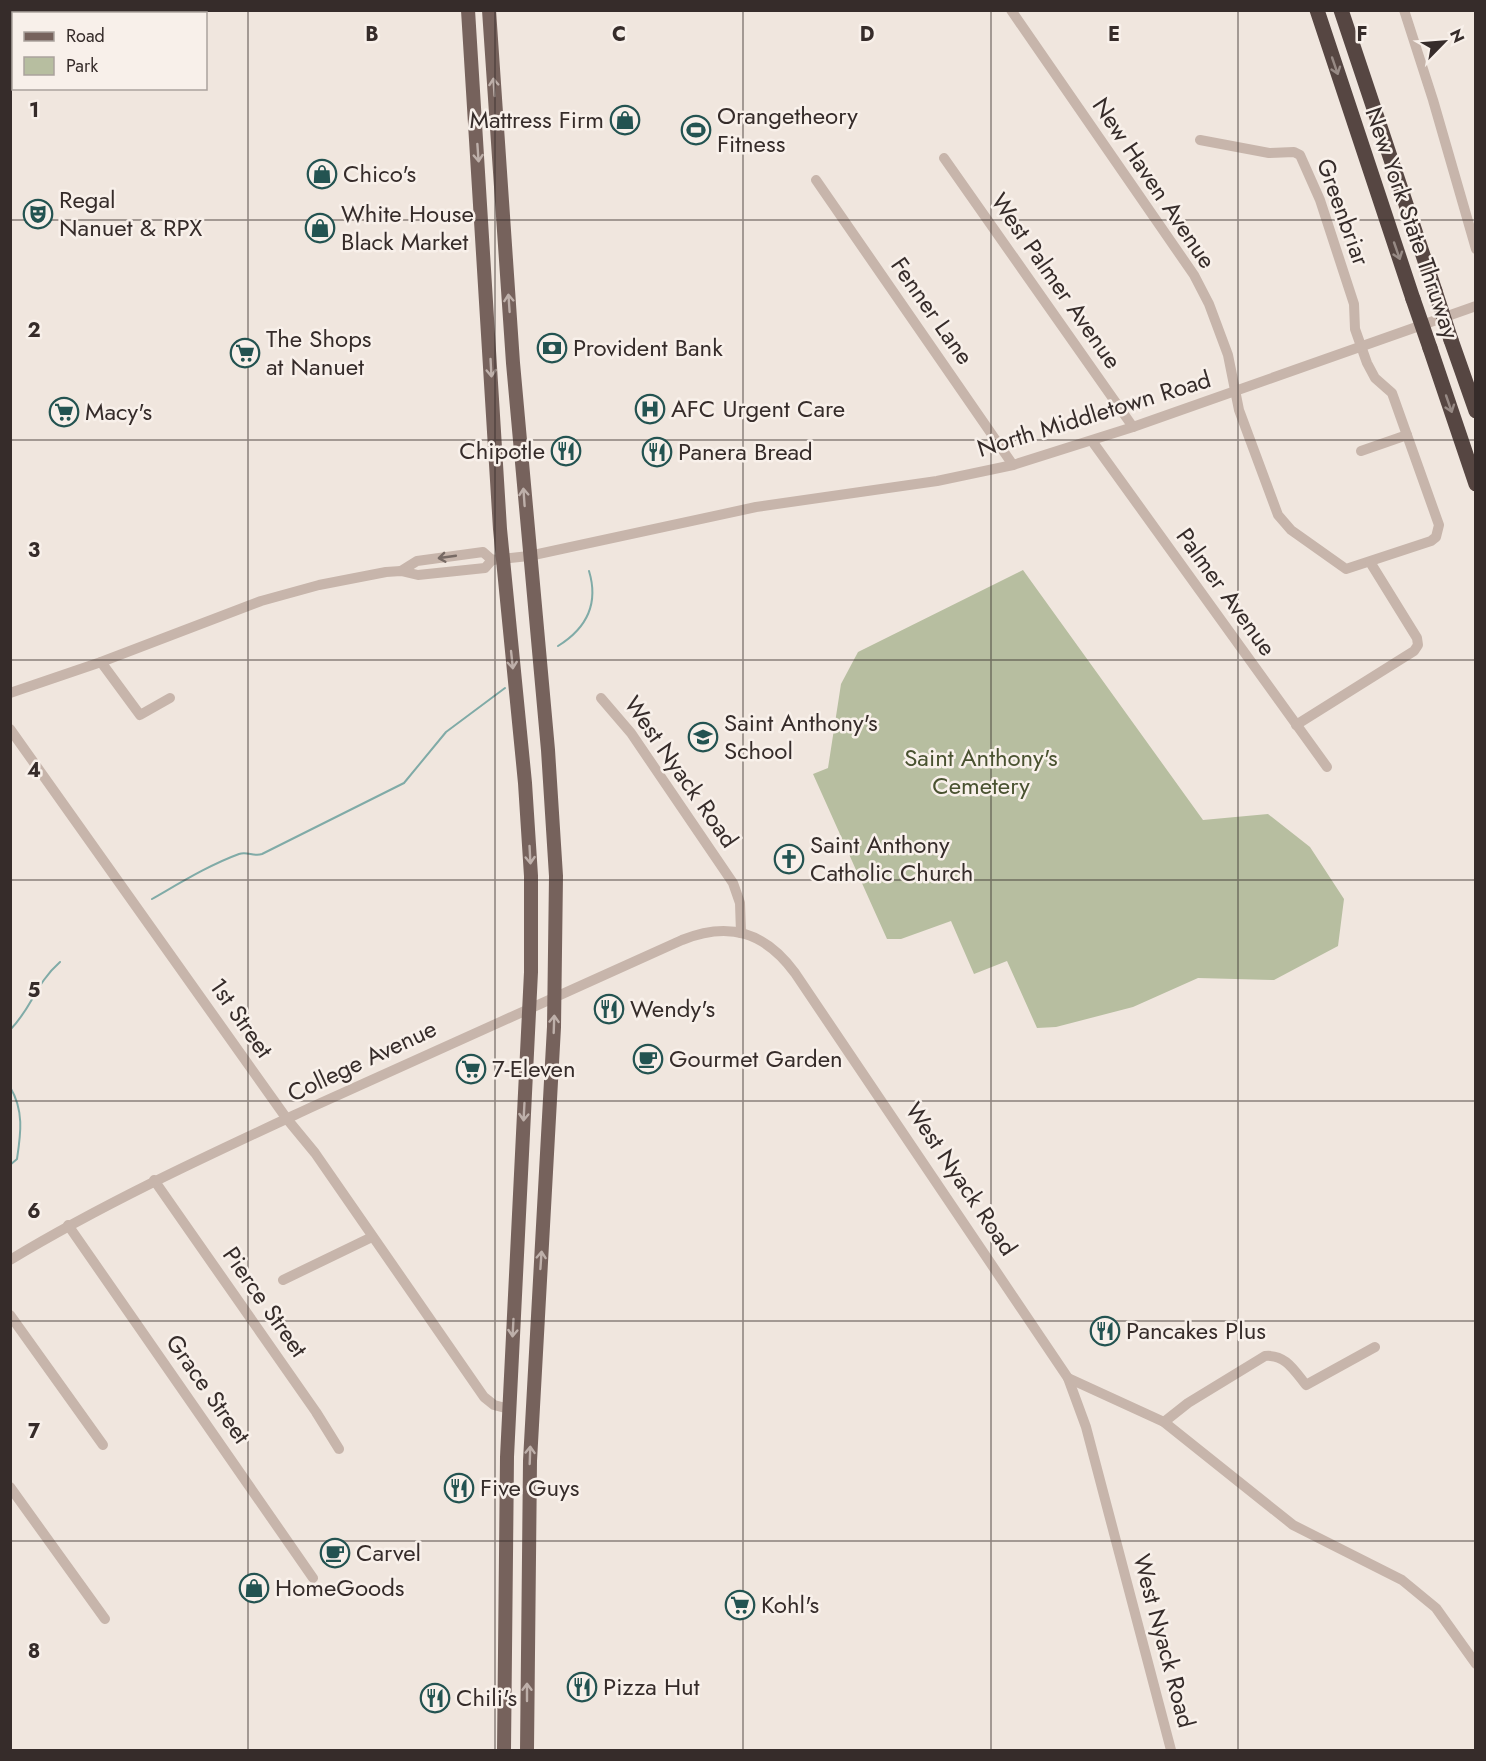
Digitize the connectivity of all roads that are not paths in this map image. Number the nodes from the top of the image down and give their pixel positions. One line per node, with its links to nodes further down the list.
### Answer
1 (468, 10): 22 (main road, one-way to 22)
2 (489, 10): 21 (main road, one-way to 2)
3 (1011, 10): 13 (street, New Haven Avenue)
4 (1317, 10): 20 (highway, New York State Thruway, one-way to 20, bridge)
5 (1341, 10): 14 (highway, New York State Thruway, bridge)
6 (1404, 10): 10 (street)
7 (1200, 140): 12 (street, Greenbriar)
8 (944, 158): 15 (street, West Palmer Avenue)
9 (816, 180): 19 (street, Fenner Lane)
10 (1476, 249)
11 (1476, 306): 12 (street, North Middletown Road)
12 (1361, 348): 13 (street, North Middletown Road); 16 (street)
13 (1235, 392): 15 (street, North Middletown Road); 23 (street, New Haven Avenue)
14 (1476, 411)
15 (1133, 427): 17 (street, North Middletown Road)
16 (1407, 435): 18 (street); 23 (street, New Haven Avenue)
17 (1092, 441): 19 (street, North Middletown Road); 29 (street, Palmer Avenue)
18 (1361, 451)
19 (1013, 465): 21 (street, North Middletown Road)
20 (1476, 484)
21 (529, 556): 22 (street, North Middletown Road); 33 (main road)
22 (497, 559): 24 (street); 24 (street, one-way to 24); 34 (main road, one-way to 34)
23 (1370, 562): 29 (street)
24 (401, 571): 25 (street)
25 (101, 662): 26 (street); 27 (street)
26 (10, 693)
27 (170, 698)
28 (601, 698): 32 (street, West Nyack Road)
29 (1296, 725): 31 (street, Palmer Avenue)
30 (10, 729): 35 (street, 1st Street)
31 (1327, 767)
32 (741, 933): 33 (street, College Avenue); 43 (street, West Nyack Road)
33 (555, 996): 34 (street, College Avenue); 53 (main road, one-way to 33)
34 (529, 1008): 35 (street, College Avenue); 44 (main road, one-way to 44)
35 (287, 1119): 36 (street, College Avenue); 38 (street, 1st Street)
36 (154, 1180): 37 (street, College Avenue); 47 (street, Pierce Street)
37 (68, 1225): 39 (street, College Avenue); 49 (street, Grace Street)
38 (372, 1237): 40 (street); 44 (street, 1st Street)
39 (10, 1260)
40 (283, 1280)
41 (10, 1315): 46 (street)
42 (1375, 1347): 45 (street)
43 (1068, 1378): 45 (street); 54 (street, West Nyack Road)
44 (509, 1409): 52 (main road)
45 (1164, 1422): 51 (street)
46 (103, 1445)
47 (339, 1449)
48 (10, 1486): 50 (street)
49 (313, 1578)
50 (105, 1619)
51 (1476, 1664)
52 (504, 1750)
53 (527, 1750)
54 (1171, 1750)

